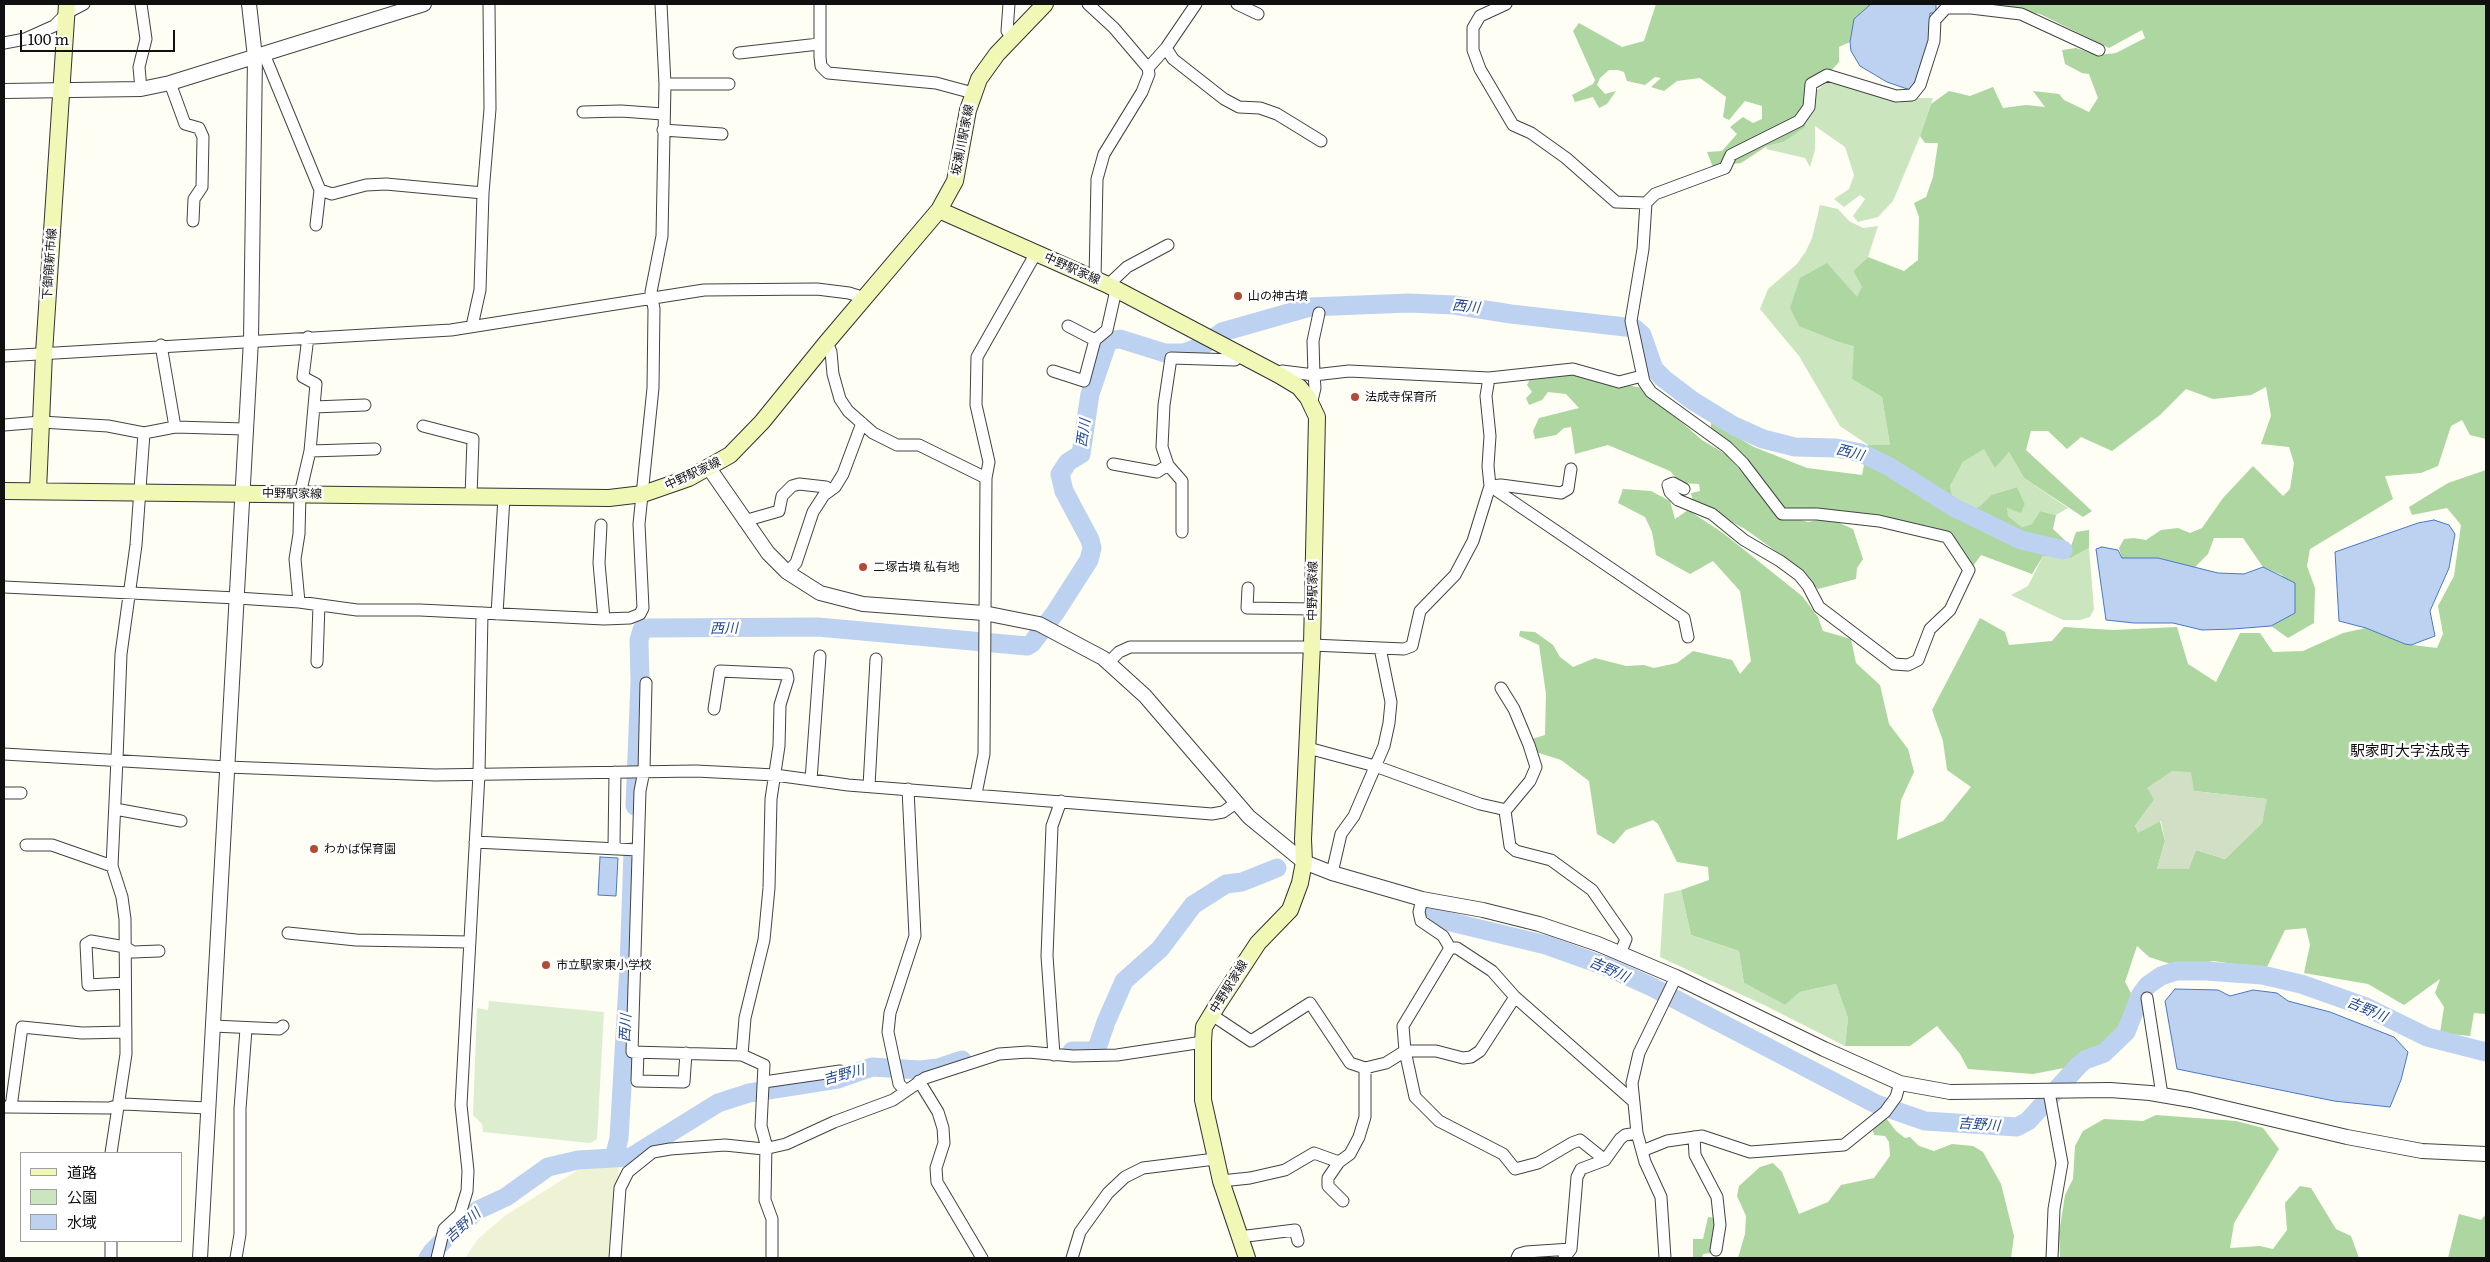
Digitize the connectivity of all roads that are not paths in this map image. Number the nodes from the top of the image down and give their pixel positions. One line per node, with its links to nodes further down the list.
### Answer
1 (84, 4): 14 (street)
2 (140, 4): 28 (street)
3 (249, 4): 22 (street)
4 (424, 4): 22 (street)
5 (489, 4): 37 (street)
6 (661, 4): 25 (street)
7 (820, 4): 18 (street)
8 (1009, 4): 16 (street)
9 (1045, 4): 16 (main road, 坂瀬川駅家線)
10 (1088, 4): 23 (street)
11 (1196, 4): 19 (street)
12 (1237, 4): 15 (street)
13 (1506, 4): 38 (street)
14 (67, 9): 17 (street); 27 (main road, 下御領新市線)
15 (1258, 14)
16 (1012, 38): 30 (main road, 坂瀬川駅家線)
17 (4, 43)
18 (819, 44): 21 (street); 30 (street)
19 (1166, 48): 23 (street); 35 (street)
20 (2099, 50): 38 (street)
21 (738, 53)
22 (259, 55): 24 (street); 36 (street); 51 (street)
23 (1148, 68): 44 (street)
24 (170, 83): 28 (street); 40 (street)
25 (665, 84): 26 (street); 32 (street)
26 (729, 84)
27 (62, 88): 28 (street); 29 (street); 55 (main road, 下御領新市線)
28 (141, 88)
29 (4, 91)
30 (973, 93): 39 (main road, 坂瀬川駅家線)
31 (583, 112): 32 (street)
32 (663, 114): 33 (street)
33 (663, 130): 34 (street); 45 (street)
34 (722, 134)
35 (1321, 141)
36 (320, 190): 37 (street); 41 (street)
37 (483, 193): 48 (street)
38 (1646, 203): 61 (street)
39 (940, 210): 43 (main road, 中野駅家線); 46 (main road, 中野駅家線)
40 (193, 221)
41 (316, 226)
42 (1168, 245): 44 (street)
43 (1036, 253): 44 (main road, 中野駅家線); 79 (street)
44 (1106, 285): 52 (street); 56 (main road, 中野駅家線)
45 (652, 297): 46 (street); 48 (street); 88 (street)
46 (865, 298): 53 (main road, 中野駅家線)
47 (1318, 314): 60 (street)
48 (472, 326): 50 (street)
49 (1068, 326): 52 (street)
50 (308, 337): 51 (street); 65 (street)
51 (251, 340): 54 (street); 71 (street)
52 (1095, 340): 58 (street)
53 (827, 342): 67 (street); 77 (main road, 中野駅家線)
54 (162, 346): 55 (street); 70 (street)
55 (44, 354): 57 (street); 66 (main road, 下御領新市線)
56 (1240, 354): 59 (main road, 中野駅家線); 76 (street)
57 (4, 356)
58 (1053, 371)
59 (1279, 375): 60 (street); 64 (main road, 中野駅家線)
60 (1314, 375): 62 (street); 64 (street)
61 (1642, 376): 62 (street); 81 (street)
62 (1489, 378): 80 (street)
63 (365, 405): 65 (street)
64 (1311, 405): 101 (main road, 中野駅家線)
65 (314, 407): 74 (street)
66 (41, 422): 68 (street); 72 (street); 84 (main road, 下御領新市線)
67 (862, 423): 79 (street); 82 (street)
68 (4, 425)
69 (423, 426): 89 (street)
70 (175, 427): 71 (street); 72 (street)
71 (245, 429): 86 (street)
72 (144, 433): 85 (street)
73 (375, 449): 74 (street)
74 (310, 451): 87 (street)
75 (1114, 464): 76 (street)
76 (1168, 464): 93 (street)
77 (709, 468): 88 (main road, 中野駅家線); 91 (street)
78 (1571, 469): 80 (street)
79 (986, 478): 103 (street)
80 (1490, 486): 106 (street); 108 (street)
81 (1684, 489)
82 (830, 490): 91 (street); 94 (street)
83 (4, 491): 84 (main road)
84 (38, 491): 85 (main road, 中野駅家線)
85 (140, 492): 86 (main road, 中野駅家線); 97 (street)
86 (241, 494): 87 (main road, 中野駅家線); 98 (street)
87 (300, 494): 89 (main road, 中野駅家線); 99 (street)
88 (643, 494): 90 (main road, 中野駅家線); 105 (street)
89 (471, 496): 90 (main road, 中野駅家線)
90 (504, 496): 104 (street)
91 (744, 521): 94 (street)
92 (601, 525): 105 (street)
93 (1182, 532)
94 (787, 572): 103 (street)
95 (4, 587): 97 (street)
96 (1248, 588): 101 (street)
97 (129, 591): 98 (street); 118 (street)
98 (237, 598): 99 (street); 120 (street)
99 (298, 602): 100 (street)
100 (319, 605): 102 (street); 111 (street)
101 (1313, 609): 107 (main road, 中野駅家線)
102 (482, 613): 104 (street); 123 (street)
103 (984, 613): 112 (street); 130 (street)
104 (497, 614): 105 (street)
105 (604, 619)
106 (1688, 637)
107 (1312, 645): 108 (street); 112 (street); 116 (main road, 中野駅家線)
108 (1380, 648): 119 (street)
109 (820, 656): 125 (street)
110 (876, 659): 126 (street)
111 (317, 662)
112 (1109, 662): 132 (street)
113 (646, 683): 121 (street)
114 (1501, 688): 134 (street)
115 (714, 709): 124 (street)
116 (1308, 748): 119 (street); 140 (main road, 中野駅家線)
117 (4, 754): 118 (street)
118 (117, 759): 120 (street); 133 (street)
119 (1375, 766): 134 (street); 142 (street)
120 (227, 767): 123 (street); 155 (street)
121 (644, 771): 122 (street); 124 (street); 139 (street)
122 (615, 772): 123 (street); 138 (street)
123 (479, 774): 136 (street)
124 (775, 775): 125 (street); 164 (street)
125 (811, 780): 126 (street)
126 (869, 786): 127 (street)
127 (908, 789): 130 (street); 170 (street)
128 (4, 793): 129 (street)
129 (21, 794)
130 (976, 794): 131 (street)
131 (1061, 801): 132 (street); 160 (street)
132 (1236, 803): 140 (street)
133 (115, 809): 135 (street); 141 (street)
134 (1505, 811): 149 (street)
135 (181, 821)
136 (475, 842): 138 (street); 145 (street)
137 (26, 845): 141 (street)
138 (618, 848): 139 (street)
139 (638, 850): 162 (street)
140 (1304, 862): 142 (street); 154 (main road, 中野駅家線)
141 (112, 866): 146 (street)
142 (1332, 873): 143 (street)
143 (1422, 898): 147 (street); 149 (street)
144 (288, 933): 145 (street)
145 (470, 942): 193 (street)
146 (125, 947): 148 (street); 150 (street); 150 (street)
147 (1450, 948): 152 (street); 161 (street)
148 (159, 951)
149 (1620, 954): 151 (street)
150 (125, 983): 158 (street)
151 (1673, 983): 169 (street); 173 (street)
152 (1516, 997): 161 (street); 173 (street)
153 (2146, 998): 172 (street)
154 (1212, 1015): 159 (main road, 中野駅家線); 165 (street)
155 (213, 1026): 157 (street); 176 (street)
156 (283, 1026): 157 (street)
157 (246, 1029): 196 (street)
158 (126, 1032): 174 (street); 175 (street)
159 (1203, 1042): 160 (street); 183 (main road, 中野駅家線)
160 (1054, 1051): 168 (street)
161 (1405, 1051): 165 (street); 184 (street)
162 (638, 1052): 163 (street); 163 (street)
163 (686, 1053): 164 (street)
164 (742, 1055): 167 (street)
165 (1365, 1068): 185 (street)
166 (840, 1071): 167 (street)
167 (764, 1082): 179 (street)
168 (919, 1082): 170 (street); 199 (street)
169 (1900, 1083): 171 (street); 178 (street)
170 (905, 1090): 179 (street)
171 (2049, 1092): 172 (street); 204 (street)
172 (2162, 1095): 182 (street)
173 (1632, 1100): 177 (street)
174 (119, 1105): 175 (street); 176 (street); 181 (street)
175 (7, 1107)
176 (208, 1108): 195 (street)
177 (1637, 1133): 180 (street); 184 (street)
178 (1694, 1137): 180 (street); 191 (street)
179 (764, 1149): 197 (street); 198 (street)
180 (1642, 1151): 203 (street)
181 (111, 1152)
182 (2486, 1154)
183 (1215, 1159): 186 (main road, 中野駅家線); 200 (street)
184 (1605, 1160): 192 (street)
185 (1339, 1162): 186 (street); 187 (street)
186 (1221, 1180): 188 (main road, 中野駅家線)
187 (1343, 1201)
188 (1240, 1237): 189 (street); 201 (main road, 中野駅家線)
189 (1298, 1241)
190 (111, 1242): 194 (street)
191 (1716, 1250)
192 (1568, 1254): 202 (street)
193 (439, 1255)
194 (111, 1258)
195 (200, 1258)
196 (236, 1258)
197 (615, 1258)
198 (772, 1258)
199 (982, 1258)
200 (1072, 1258)
201 (1247, 1258)
202 (1517, 1258)
203 (1665, 1258)
204 (2052, 1258)

